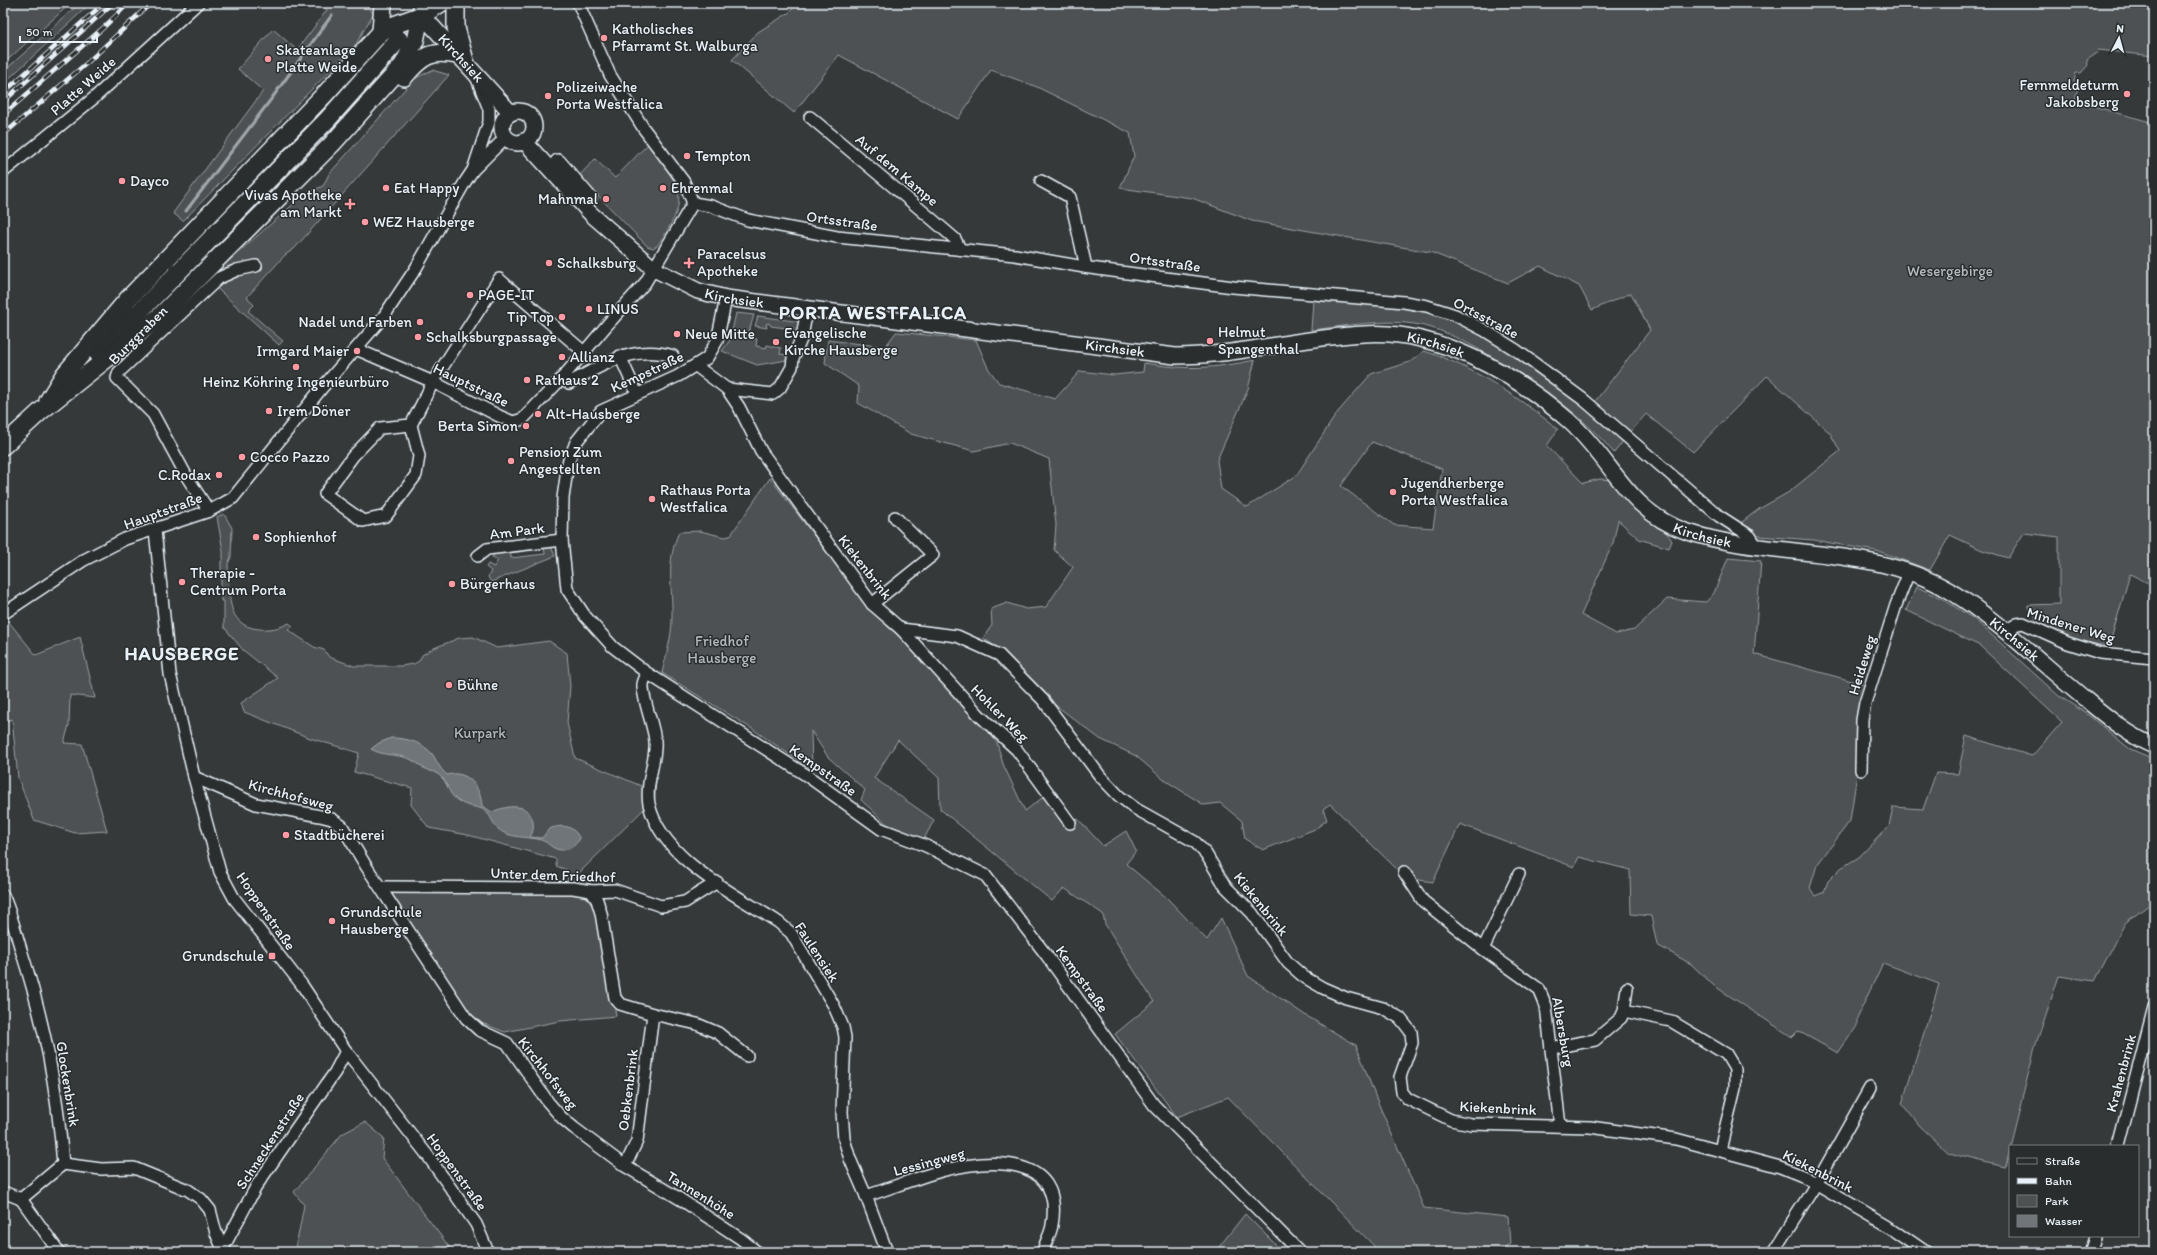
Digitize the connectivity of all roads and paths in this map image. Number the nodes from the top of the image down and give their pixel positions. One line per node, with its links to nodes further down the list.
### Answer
1 (198, 3): 16 (street, Platte Weide)
2 (383, 3): 7 (main road)
3 (441, 3): 6 (main road)
4 (456, 3): 9 (main road)
5 (578, 3): 18 (street)
6 (419, 7): 7 (main road); 9 (main road, Kirchsiek); 10 (main road)
7 (381, 32): 34 (main road)
8 (399, 38): 34 (main road)
9 (466, 63): 10 (main road); 11 (main road, Kirchsiek); 15 (street)
10 (362, 111): 34 (main road)
11 (511, 112): 13 (main road); 14 (main road)
12 (810, 117): 19 (street, Auf dem Kampe)
13 (506, 137): 14 (main road); 15 (street)
14 (528, 138): 22 (main road, Kirchsiek)
15 (473, 170): 25 (street)
16 (3, 172)
17 (1041, 181): 21 (street)
18 (693, 203): 19 (street, Ortsstraße); 22 (street, Hauptstraße)
19 (960, 249): 21 (street, Ortsstraße)
20 (256, 266): 37 (street, Burggraben)
21 (1086, 267): 41 (street, Ortsstraße)
22 (654, 269): 23 (main road, Kirchsiek); 26 (street, Hauptstraße)
23 (726, 298): 24 (main road, Kirchsiek); 29 (street, Kempstraße)
24 (807, 309): 32 (street); 41 (main road, Kirchsiek)
25 (356, 349): 31 (street, Hauptstraße); 37 (street, Hauptstraße)
26 (584, 352): 30 (street, Hauptstraße); 31 (street)
27 (620, 356): 28 (street); 30 (street); 33 (street)
28 (673, 356)
29 (696, 366): 32 (street, Kiekenbrink); 33 (street, Kempstraße)
30 (563, 378): 31 (street, Hauptstraße)
31 (433, 382): 35 (street)
32 (727, 389): 44 (street, Kiekenbrink)
33 (637, 394): 40 (street, Kempstraße)
34 (41, 412): 36 (main road)
35 (411, 425): 35 (street)
36 (3, 446)
37 (209, 511): 39 (street, Hauptstraße)
38 (895, 517): 44 (street)
39 (155, 530): 45 (street, Hauptstraße); 52 (street, Hoppenstraße)
40 (562, 540): 42 (street, Am Park); 49 (street, Kempstraße)
41 (1757, 547): 43 (main road, Kirchsiek)
42 (478, 556)
43 (1909, 572): 47 (main road, Kirchsiek); 51 (street, Heideweg)
44 (872, 604): 46 (street, Kiekenbrink)
45 (5, 608)
46 (901, 629): 53 (street, Hohler Weg); 69 (street, Kiekenbrink)
47 (2005, 632): 48 (street, Mindener Weg); 50 (main road, Kirchsiek)
48 (2154, 658)
49 (647, 673): 56 (street, Faulensiek); 85 (street, Kempstraße)
50 (2154, 746)
51 (1861, 770)
52 (194, 777): 57 (street, Kirchhofsweg); 66 (street, Hoppenstraße)
53 (1070, 823)
54 (1404, 872): 60 (street, Albersburg)
55 (1519, 874): 60 (street)
56 (717, 882): 58 (street, Unter dem Friedhof); 76 (street, Faulensiek)
57 (381, 888): 58 (street, Unter dem Friedhof); 73 (street, Kirchhofsweg)
58 (591, 891): 64 (street)
59 (3, 895): 72 (street, Glockenbrink)
60 (1483, 949): 65 (street, Albersburg)
61 (1626, 988): 63 (street)
62 (2154, 1007): 70 (street, Krahenbrink)
63 (1624, 1011): 65 (street); 71 (street)
64 (653, 1014): 67 (street); 73 (street, Oebkenbrink)
65 (1551, 1048): 69 (street, Albersburg)
66 (346, 1051): 80 (street, Schneckenstraße); 82 (street, Hoppenstraße)
67 (747, 1056)
68 (1870, 1088): 74 (street)
69 (1560, 1126): 71 (street, Kiekenbrink)
70 (2118, 1145)
71 (1720, 1150): 74 (street, Kiekenbrink)
72 (63, 1164): 77 (street); 80 (street)
73 (625, 1166): 83 (street, Tannenhöhe)
74 (1816, 1184): 86 (street); 87 (street, Kiekenbrink)
75 (3, 1192): 77 (street)
76 (866, 1196): 79 (street, Lessingweg); 84 (street, Faulensiek)
77 (21, 1199): 81 (street)
78 (2095, 1237): 88 (street)
79 (1044, 1248)
80 (223, 1251)
81 (59, 1252)
82 (488, 1252)
83 (757, 1252)
84 (887, 1252)
85 (1300, 1252)
86 (1773, 1252)
87 (1926, 1252)
88 (2090, 1252)

